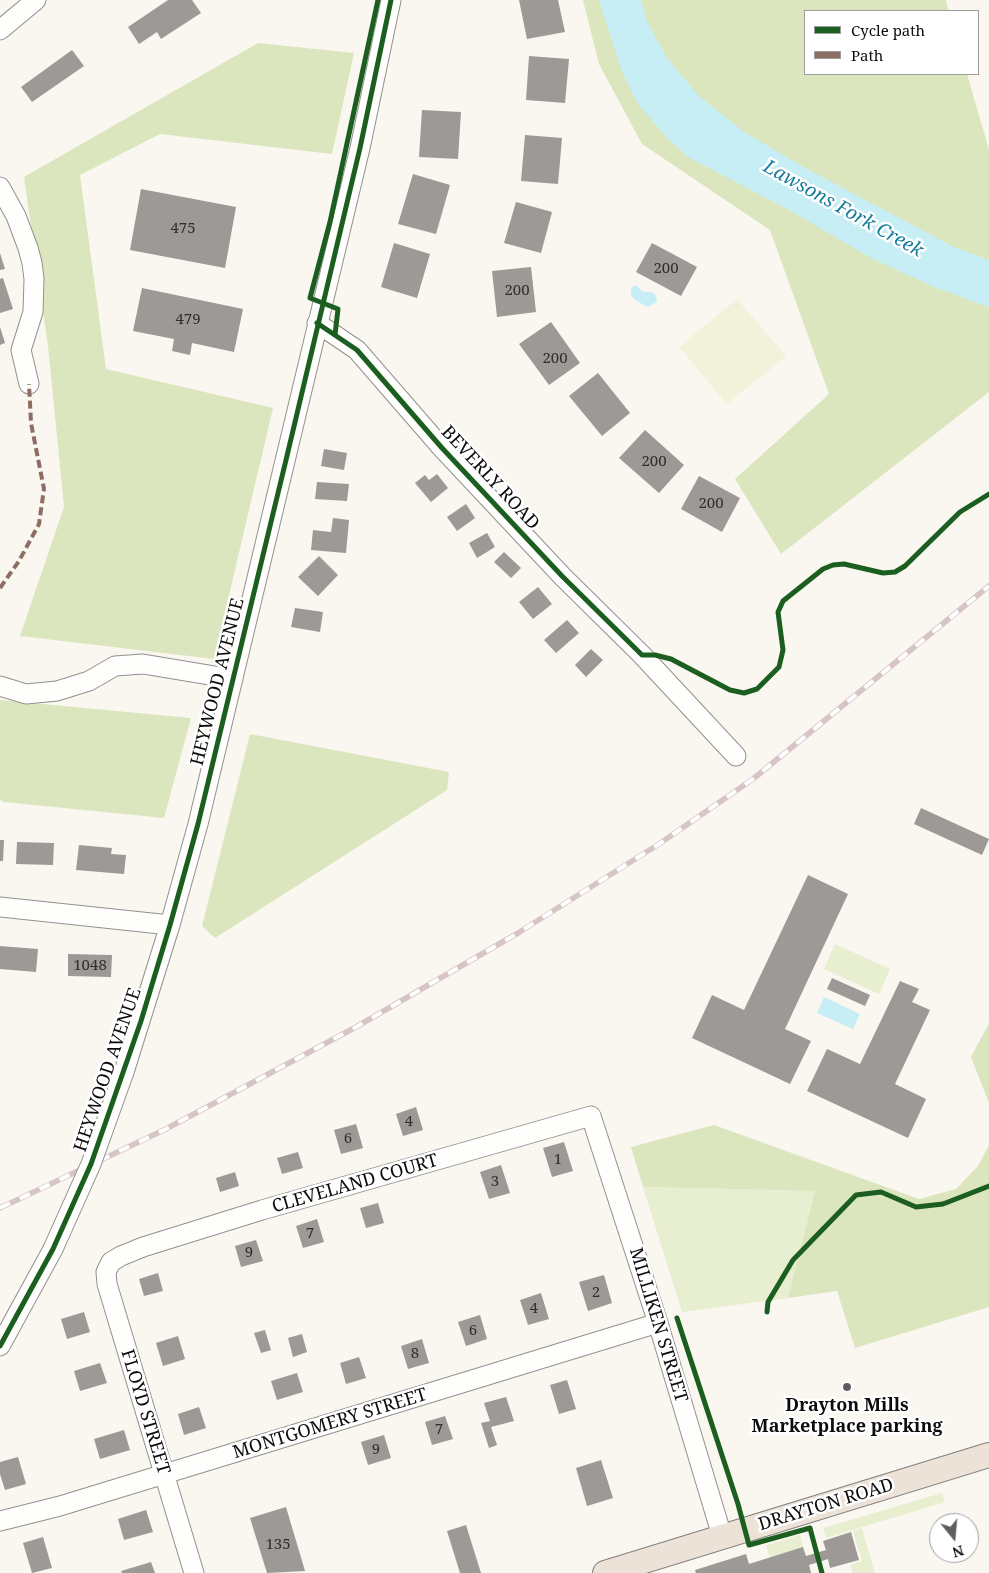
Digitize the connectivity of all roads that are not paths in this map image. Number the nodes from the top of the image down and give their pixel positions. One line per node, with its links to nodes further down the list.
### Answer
1 (36, 0): 3 (street)
2 (391, 0): 5 (street, HEYWOOD AVENUE)
3 (0, 30)
4 (0, 187): 6 (street)
5 (317, 323): 7 (street, HEYWOOD AVENUE); 9 (street, BEVERLY ROAD)
6 (29, 384)
7 (233, 679): 8 (street); 11 (street, HEYWOOD AVENUE)
8 (0, 686)
9 (736, 756)
10 (0, 908): 11 (street)
11 (170, 924): 15 (street, HEYWOOD AVENUE, bridge)
12 (591, 1116): 13 (street, CLEVELAND COURT); 14 (street, MILLIKEN STREET)
13 (121, 1256): 17 (street, FLOYD STREET)
14 (658, 1323): 17 (street, MONTGOMERY STREET); 19 (street, MILLIKEN STREET)
15 (0, 1346)
16 (989, 1455): 19 (main road, DRAYTON ROAD)
17 (164, 1474): 18 (street, MONTGOMERY STREET); 20 (street, FLOYD STREET)
18 (0, 1521)
19 (722, 1536): 21 (main road, DRAYTON ROAD)
20 (194, 1573)
21 (605, 1573)

